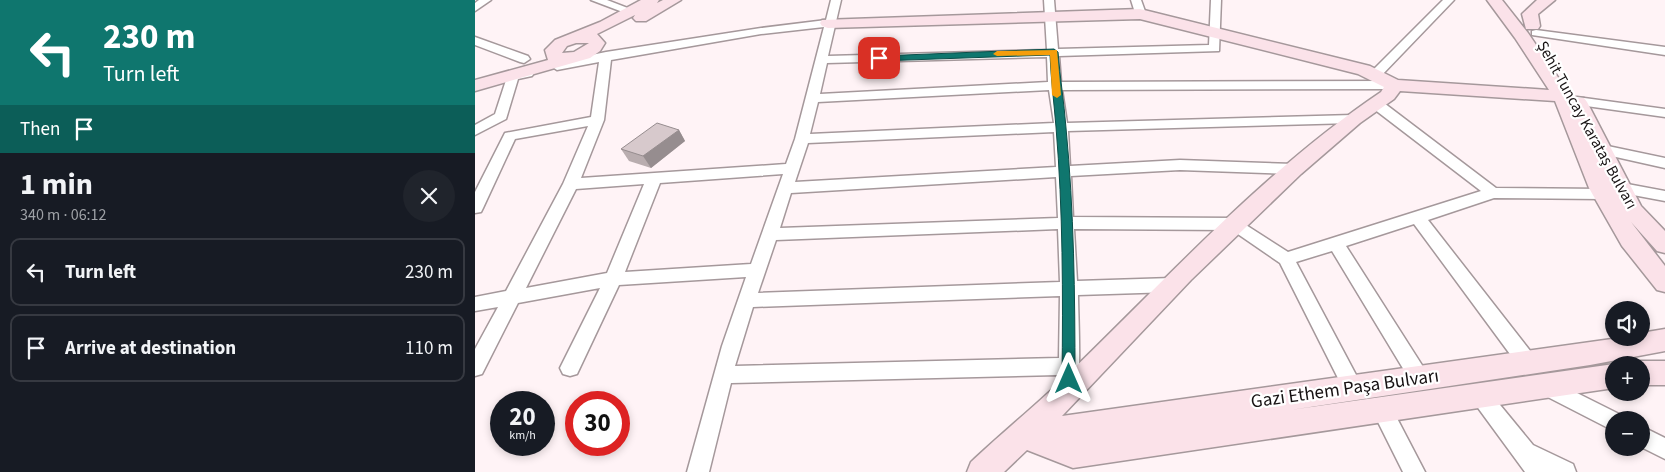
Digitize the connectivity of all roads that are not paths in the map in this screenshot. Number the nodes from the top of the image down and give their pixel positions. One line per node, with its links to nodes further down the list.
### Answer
1 (486, 0): 12 (street)
2 (596, 0): 14 (street)
3 (652, 0): 14 (main road)
4 (674, 0): 21 (main road)
5 (836, 0): 15 (street)
6 (1216, 0): 17 (street)
7 (1449, 0): 29 (street)
8 (1494, 0): 33 (main road, Şehit Tuncay Karataş Bulvarı)
9 (1514, 0): 16 (main road, Şehit Tuncay Karataş Bulvarı)
10 (1548, 0): 16 (main road)
11 (1138, 7): 13 (main road); 17 (main road)
12 (475, 8)
13 (1050, 8): 15 (main road); 23 (street)
14 (632, 12): 19 (main road)
15 (828, 23): 20 (street); 26 (street)
16 (1534, 29): 22 (street); 33 (main road, Şehit Tuncay Karataş Bulvarı)
17 (1216, 34): 23 (street); 29 (main road)
18 (475, 41): 25 (street)
19 (568, 41): 21 (main road); 24 (main road); 25 (main road)
20 (658, 48): 21 (street)
21 (601, 50): 24 (main road); 28 (street); 37 (street)
22 (1665, 51)
23 (1054, 52): 26 (street); 31 (street)
24 (572, 58): 28 (main road)
25 (524, 59): 27 (main road)
26 (820, 60): 32 (street)
27 (475, 75)
28 (512, 77): 30 (main road); 39 (street)
29 (1385, 80): 31 (street); 33 (main road); 34 (main road)
30 (475, 86)
31 (1055, 86): 32 (street); 38 (street)
32 (811, 98): 40 (street)
33 (1569, 98): 35 (street); 41 (main road, Şehit Tuncay Karataş Bulvarı); 51 (main road, Şehit Tuncay Karataş Bulvarı)
34 (1375, 103): 36 (main road); 50 (street)
35 (1665, 113)
36 (1353, 119): 38 (street); 44 (main road)
37 (597, 120): 47 (street); 53 (street)
38 (1061, 127): 40 (street); 45 (street)
39 (475, 131)
40 (802, 139): 43 (street)
41 (1603, 150): 42 (street); 49 (main road, Şehit Tuncay Karataş Bulvarı)
42 (1665, 163)
43 (792, 168): 46 (street); 48 (street)
44 (1294, 169): 45 (street); 56 (main road)
45 (1062, 172): 48 (street); 55 (street)
46 (654, 178): 47 (street); 62 (street)
47 (571, 184): 66 (street)
48 (785, 188): 57 (street)
49 (1622, 188): 52 (street); 59 (main road, Şehit Tuncay Karataş Bulvarı)
50 (1493, 193): 51 (street); 54 (street)
51 (1603, 194): 63 (main road, Şehit Tuncay Karataş Bulvarı)
52 (1665, 196)
53 (475, 208)
54 (1415, 216): 58 (street); 70 (street)
55 (1065, 223): 56 (street); 57 (street); 65 (street)
56 (1235, 224): 60 (street); 64 (main road)
57 (769, 234): 61 (street)
58 (1335, 242): 60 (street); 78 (street)
59 (1665, 245)
60 (1285, 259): 80 (street)
61 (757, 270): 62 (street); 67 (street)
62 (613, 279): 66 (street); 73 (street)
63 (1665, 284)
64 (1172, 285): 65 (street); 81 (main road)
65 (1069, 288): 67 (street); 71 (street)
66 (509, 300): 68 (street); 72 (street)
67 (747, 300): 76 (street)
68 (475, 304)
69 (1665, 340): 70 (main road, Gazi Ethem Paşa Bulvarı)
70 (1528, 363): 78 (main road, Gazi Ethem Paşa Bulvarı)
71 (1069, 366): 76 (street); 81 (street)
72 (475, 368)
73 (570, 368)
74 (1650, 373): 75 (main road)
75 (1665, 373)
76 (723, 375): 89 (street)
77 (1605, 377): 79 (main road, Gazi Ethem Paşa Bulvarı)
78 (1420, 379): 80 (main road, Gazi Ethem Paşa Bulvarı)
79 (1545, 386): 82 (main road, Gazi Ethem Paşa Bulvarı); 84 (street)
80 (1353, 388): 85 (main road, Gazi Ethem Paşa Bulvarı)
81 (1068, 392): 85 (main road)
82 (1480, 395): 83 (main road, Gazi Ethem Paşa Bulvarı); 88 (street)
83 (1381, 408): 85 (main road, Gazi Ethem Paşa Bulvarı); 91 (street)
84 (1605, 417)
85 (1024, 435): 90 (main road)
86 (1650, 441): 87 (street)
87 (1665, 449)
88 (1525, 452): 92 (street); 93 (street)
89 (698, 472)
90 (982, 472)
91 (1414, 472)
92 (1537, 472)
93 (1565, 472)

